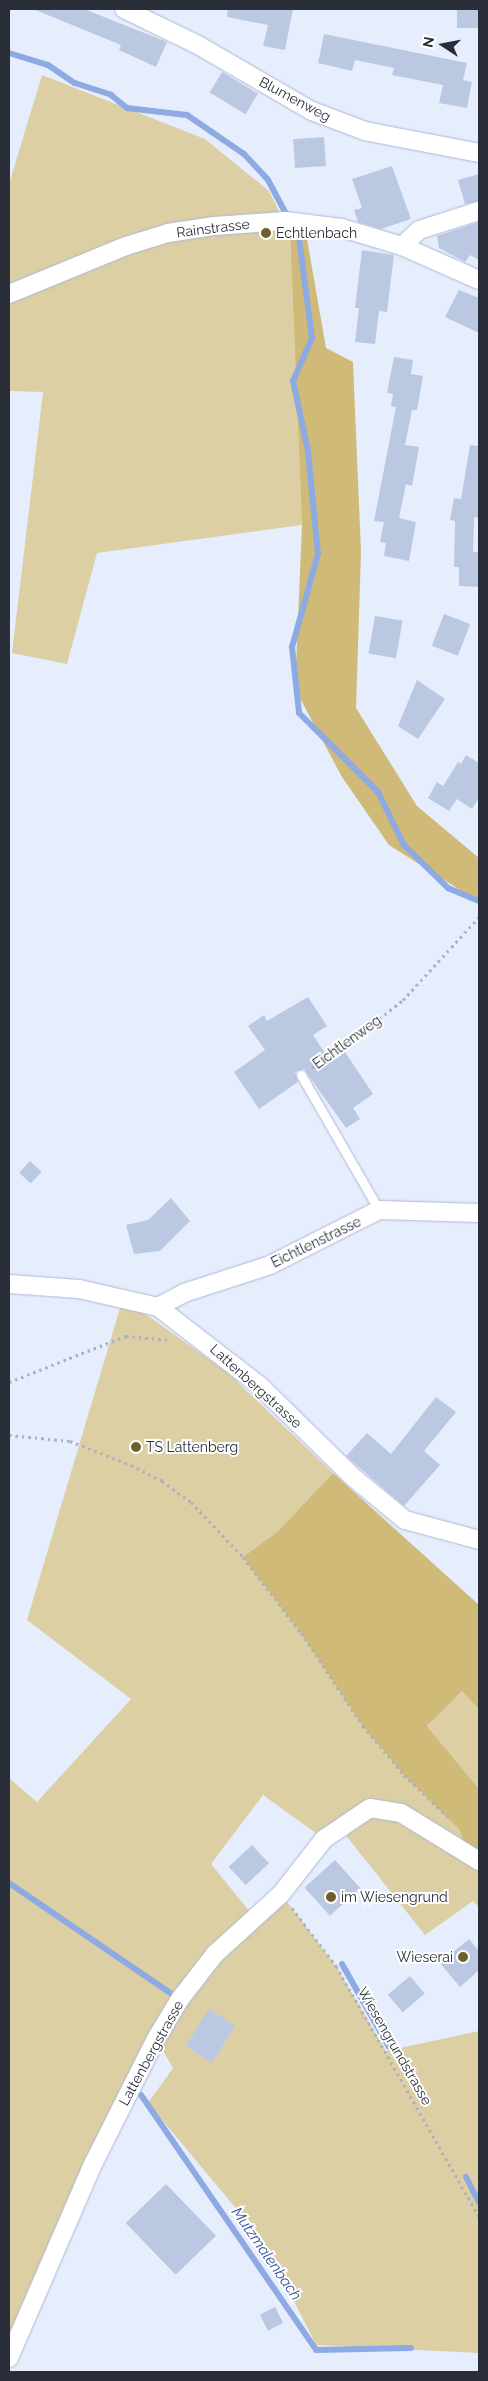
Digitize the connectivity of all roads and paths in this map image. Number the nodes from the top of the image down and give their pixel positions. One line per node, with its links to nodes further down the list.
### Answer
1 (124, 9): 2 (street, Blumenweg)
2 (479, 154)
3 (479, 211): 4 (street)
4 (402, 246): 5 (street, Rainstrasse); 6 (street, Rainstrasse)
5 (479, 280)
6 (9, 294)
7 (479, 917): 8 (path, Eichtlenweg)
8 (301, 1075): 9 (lane, Eichtlenweg)
9 (379, 1210): 10 (street, Eichtlenstrasse); 12 (street, Eichtlenstrasse)
10 (479, 1213)
11 (9, 1284): 12 (street, Lattenbergstrasse)
12 (158, 1307): 13 (street, Lattenbergstrasse)
13 (194, 1333): 14 (path); 16 (street, Lattenbergstrasse)
14 (9, 1382)
15 (9, 1435): 17 (path)
16 (479, 1540)
17 (454, 1824)
18 (479, 1861): 19 (street, Lattenbergstrasse)
19 (281, 1894): 20 (path, Wiesengrundstrasse); 21 (street, Lattenbergstrasse)
20 (479, 2217)
21 (9, 2358)

